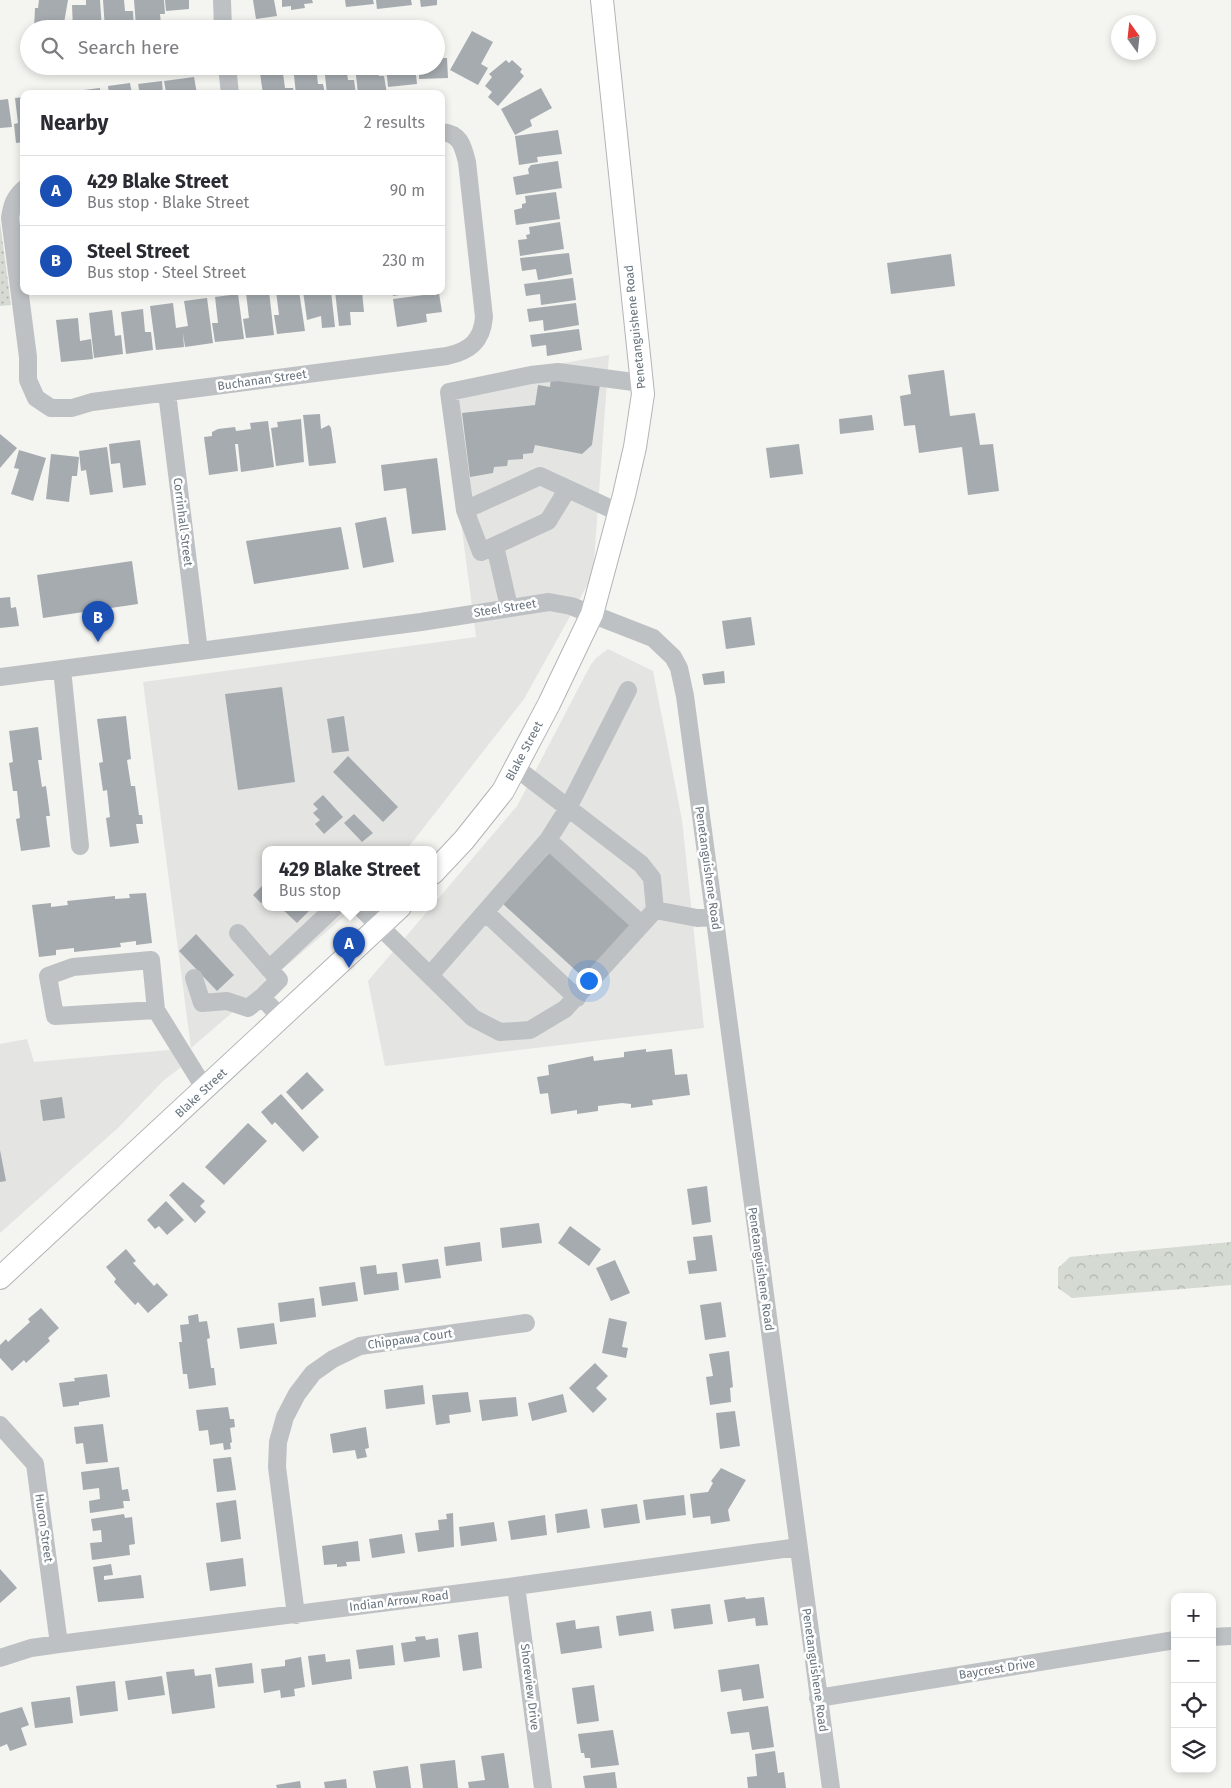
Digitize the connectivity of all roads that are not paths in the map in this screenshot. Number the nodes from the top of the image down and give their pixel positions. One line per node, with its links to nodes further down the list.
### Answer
1 (222, 0): 3 (street)
2 (602, 0): 8 (main road, Penetanguishene Road)
3 (223, 20)
4 (228, 75): 5 (street)
5 (230, 90)
6 (445, 133): 9 (street, Buchanan Street)
7 (20, 194): 9 (street, Buchanan Street)
8 (641, 382): 11 (street); 12 (main road, Penetanguishene Road)
9 (167, 393): 16 (street, Corrinhall Street)
10 (567, 490): 11 (street); 12 (street); 13 (street)
11 (465, 510): 13 (street)
12 (620, 513): 15 (main road, Penetanguishene Road)
13 (495, 546): 14 (street)
14 (508, 607): 15 (street, Steel Street); 16 (street, Steel Street)
15 (592, 614): 20 (main road, Blake Street); 30 (street, Penetanguishene Road)
16 (199, 651): 17 (street, Steel Street)
17 (62, 669): 18 (street, Steel Street); 23 (street)
18 (0, 677)
19 (628, 690): 21 (street)
20 (515, 767): 21 (street); 24 (main road, Blake Street)
21 (568, 808): 22 (street); 25 (street)
22 (548, 840): 29 (street); 31 (street)
23 (80, 846)
24 (437, 869)
25 (655, 910): 30 (street); 31 (street)
26 (331, 911): 34 (street)
27 (364, 911): 32 (street)
28 (396, 911): 32 (main road, Blake Street)
29 (485, 912): 35 (street); 38 (street)
30 (714, 917): 45 (street, Penetanguishene Road)
31 (641, 924): 38 (street)
32 (380, 926): 35 (street); 40 (main road, Blake Street)
33 (238, 933): 34 (street)
34 (269, 969): 37 (street)
35 (431, 974): 38 (street)
36 (194, 978): 37 (street)
37 (262, 997): 40 (street)
38 (577, 998)
39 (156, 1010): 39 (street); 41 (street)
40 (281, 1018): 41 (main road, Blake Street)
41 (205, 1089): 42 (main road, Blake Street)
42 (0, 1278)
43 (526, 1323): 47 (street, Chippawa Court)
44 (0, 1425): 51 (street, Huron Street)
45 (798, 1547): 46 (street, Indian Arrow Road); 53 (street, Penetanguishene Road)
46 (516, 1586): 47 (street, Indian Arrow Road); 54 (street, Shoreview Drive)
47 (296, 1615): 51 (street, Indian Arrow Road)
48 (1231, 1636): 49 (street)
49 (1216, 1637)
50 (1171, 1641): 53 (street, Baycrest Drive)
51 (59, 1644): 52 (street, Indian Arrow Road)
52 (0, 1658)
53 (818, 1698): 55 (street, Penetanguishene Road)
54 (543, 1788)
55 (831, 1788)

